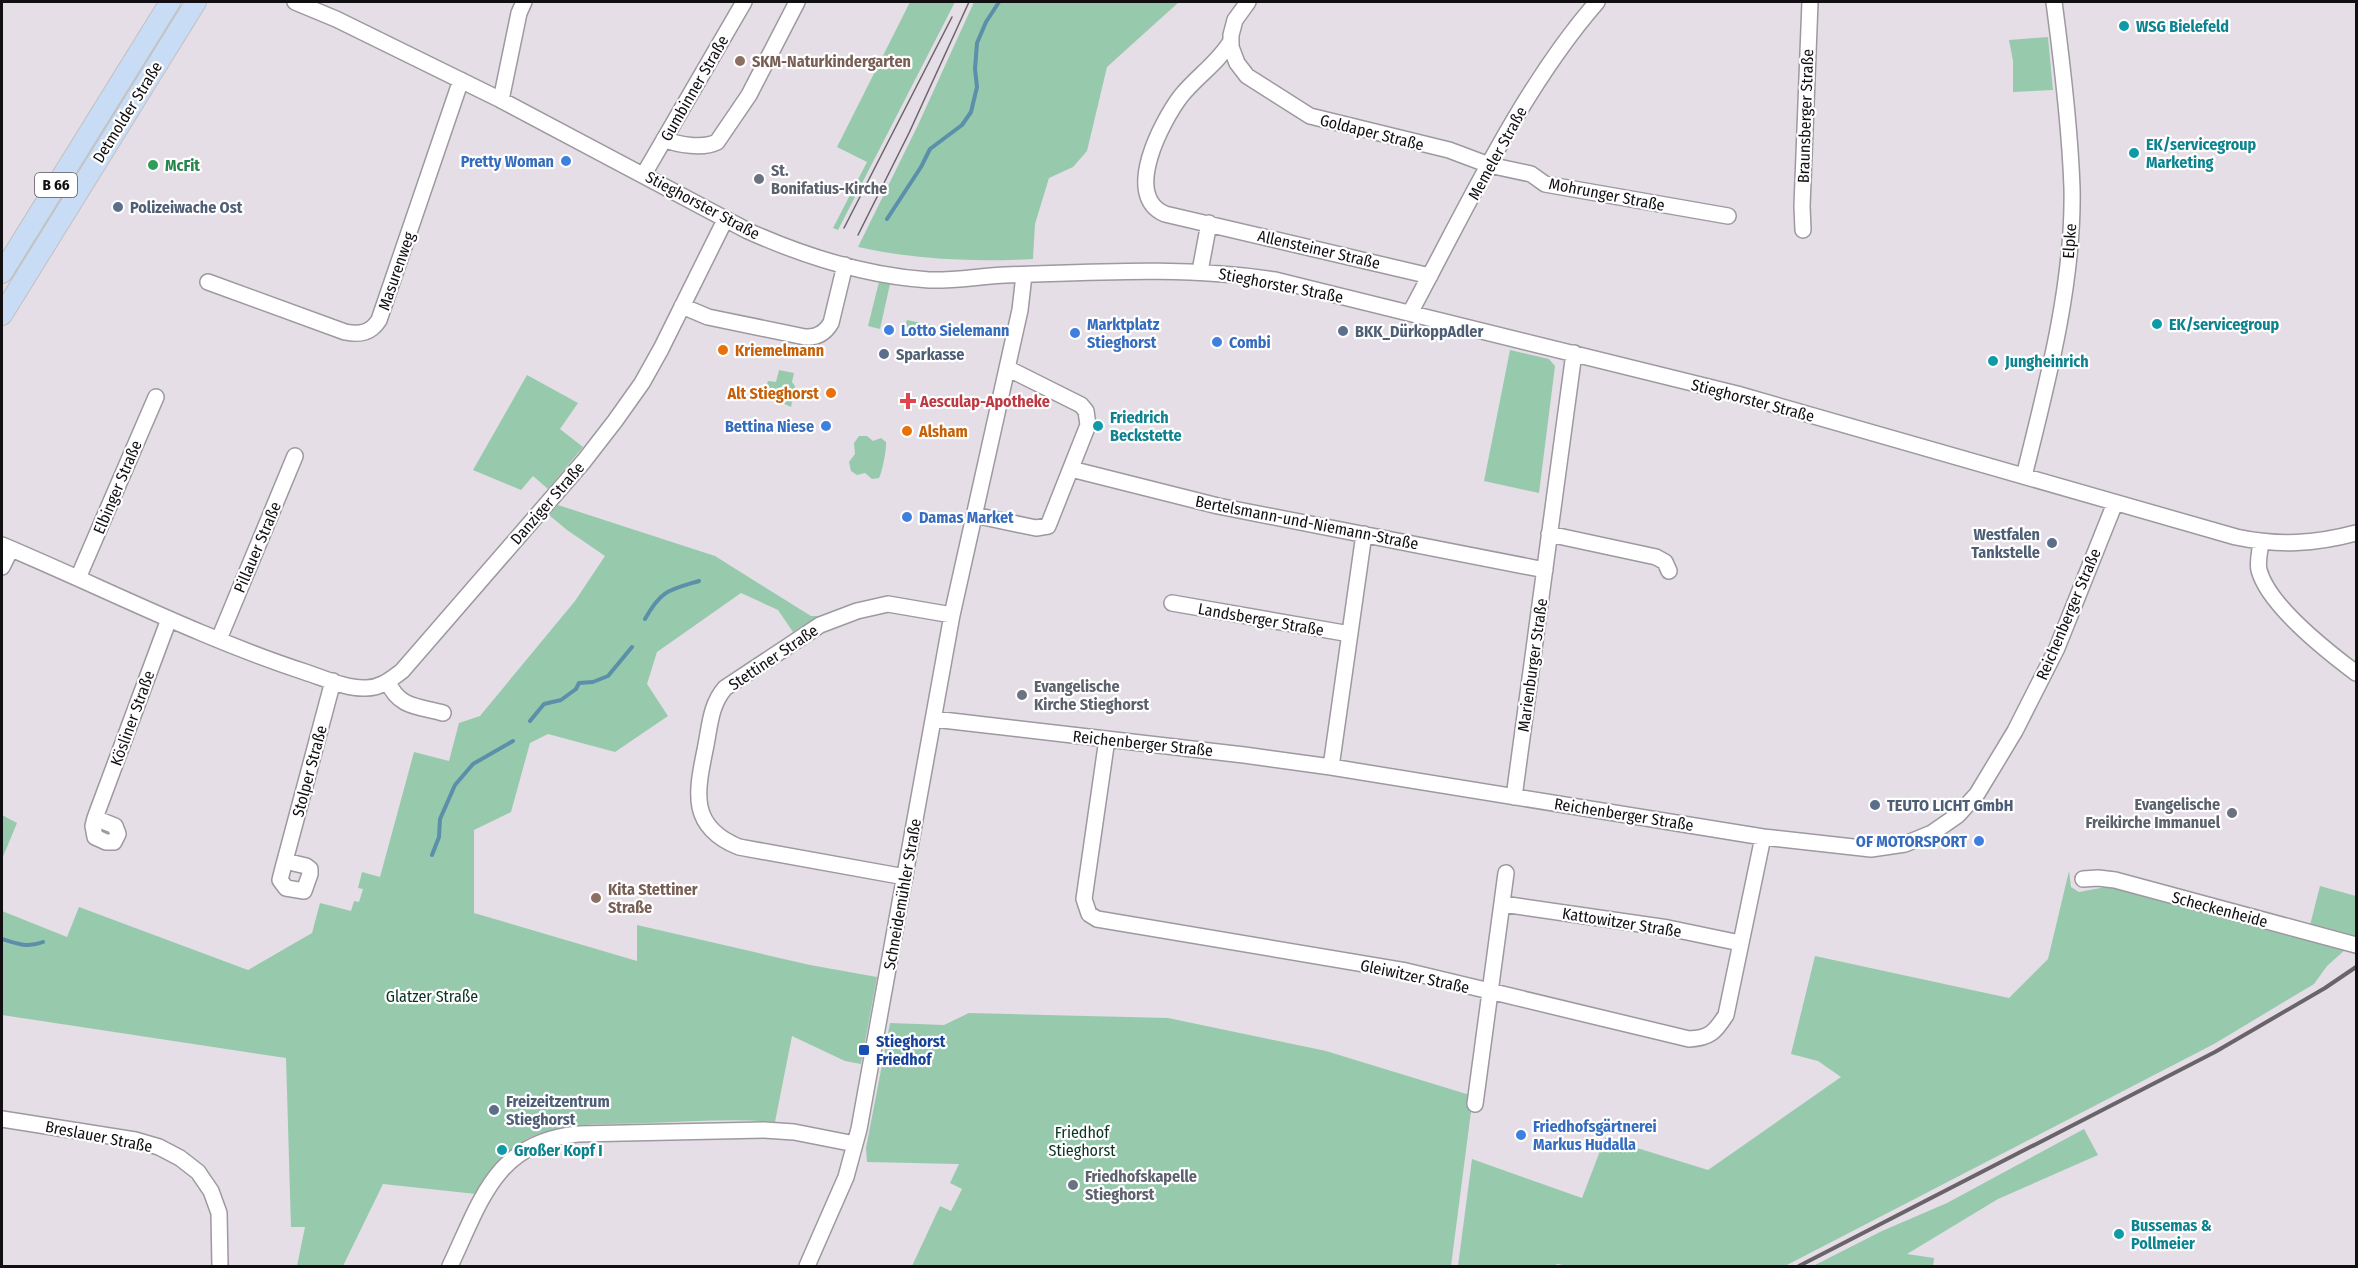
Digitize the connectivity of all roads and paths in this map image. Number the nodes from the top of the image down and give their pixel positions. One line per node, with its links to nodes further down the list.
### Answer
1 (170, 2): 16 (main road, Detmolder Straße / B 66)
2 (196, 2): 18 (main road, Detmolder Straße / B 66)
3 (295, 2): 15 (street, Stieghorster Straße)
4 (507, 2): 11 (street)
5 (744, 2): 19 (street, Gumbinner Straße)
6 (797, 2): 19 (street)
7 (1248, 2): 12 (street, Allensteiner Straße)
8 (1597, 2): 20 (street, Memeler Straße)
9 (1810, 2): 25 (street, Braunsberger Straße)
10 (2054, 2): 40 (street, Elpke)
11 (522, 7): 17 (street)
12 (1231, 41): 13 (street, Allensteiner Straße); 14 (street)
13 (1207, 69): 14 (street); 24 (street, Allensteiner Straße)
14 (1240, 70): 20 (street, Goldaper Straße)
15 (460, 81): 17 (street, Stieghorster Straße); 31 (street, Masurenweg)
16 (110, 97): 18 (main road); 28 (main road, Detmolder Straße / B 66)
17 (501, 100): 21 (street, Stieghorster Straße)
18 (129, 109): 34 (main road, Detmolder Straße / B 66)
19 (664, 139): 21 (street, Gumbinner Straße)
20 (1489, 165): 22 (street, Mohrunger Straße); 30 (street, Memeler Straße)
21 (644, 174): 23 (street, Stieghorster Straße)
22 (1728, 216)
23 (725, 220): 26 (street, Stieghorster Straße); 32 (street, Danziger Straße)
24 (1209, 223): 27 (street); 30 (street, Allensteiner Straße)
25 (1803, 230)
26 (845, 265): 29 (street, Stieghorster Straße); 32 (street)
27 (1200, 271): 29 (street, Stieghorster Straße); 33 (street, Stieghorster Straße)
28 (2, 273)
29 (1024, 275): 36 (street, Schneidemühler Straße)
30 (1430, 276): 33 (street, Memeler Straße)
31 (208, 282)
32 (682, 306): 59 (street, Danziger Straße)
33 (1410, 313): 35 (street, Stieghorster Straße)
34 (2, 315)
35 (1574, 353): 40 (street, Stieghorster Straße); 45 (street, Marienburger Straße)
36 (1007, 368): 39 (street); 42 (street, Schneidemühler Straße)
37 (156, 397): 51 (street, Elbinger Straße)
38 (296, 456): 56 (street, Pillauer Straße)
39 (1071, 469): 42 (street); 44 (street, Bertelsmann-und-Niemann-Straße)
40 (2024, 476): 41 (street, Stieghorster Straße)
41 (2115, 503): 46 (street, Stieghorster Straße); 66 (street, Reichenberger Straße)
42 (974, 515): 53 (street, Schneidemühler Straße)
43 (2356, 533): 46 (street, Stieghorster Straße)
44 (1364, 534): 49 (street, Bertelsmann-und-Niemann-Straße); 55 (street)
45 (1550, 534): 49 (street, Marienburger Straße); 50 (street)
46 (2261, 542): 57 (street)
47 (6, 547): 48 (street); 51 (street)
48 (2, 567)
49 (1545, 570): 64 (street, Marienburger Straße)
50 (1669, 571)
51 (78, 578): 54 (street)
52 (1172, 603): 55 (street, Landsberger Straße)
53 (952, 615): 61 (street, Schneidemühler Straße); 69 (street, Stettiner Straße)
54 (169, 619): 56 (street); 65 (street, Kösliner Straße)
55 (1350, 634): 63 (street)
56 (219, 639): 58 (street)
57 (2356, 674)
58 (333, 681): 59 (street); 67 (street, Stolper Straße)
59 (388, 682): 60 (street)
60 (443, 713)
61 (934, 719): 62 (street, Reichenberger Straße); 69 (street, Schneidemühler Straße)
62 (1107, 739): 63 (street, Reichenberger Straße); 74 (street, Gleiwitzer Straße)
63 (1331, 767): 64 (street, Reichenberger Straße)
64 (1514, 797): 66 (street, Reichenberger Straße)
65 (96, 818)
66 (1763, 837): 72 (street, Gleiwitzer Straße)
67 (285, 861)
68 (1506, 873): 71 (street)
69 (906, 877): 77 (street, Schneidemühler Straße)
70 (2084, 879): 73 (street, Scheckenheide)
71 (1503, 904): 72 (street, Kattowitzer Straße); 74 (street)
72 (1740, 943): 74 (street, Gleiwitzer Straße)
73 (2356, 945)
74 (1491, 993): 75 (street)
75 (1475, 1104)
76 (2, 1119): 78 (street, Breslauer Straße)
77 (855, 1144): 79 (street); 80 (street, Schneidemühler Straße)
78 (220, 1266)
79 (450, 1266)
80 (807, 1266)

